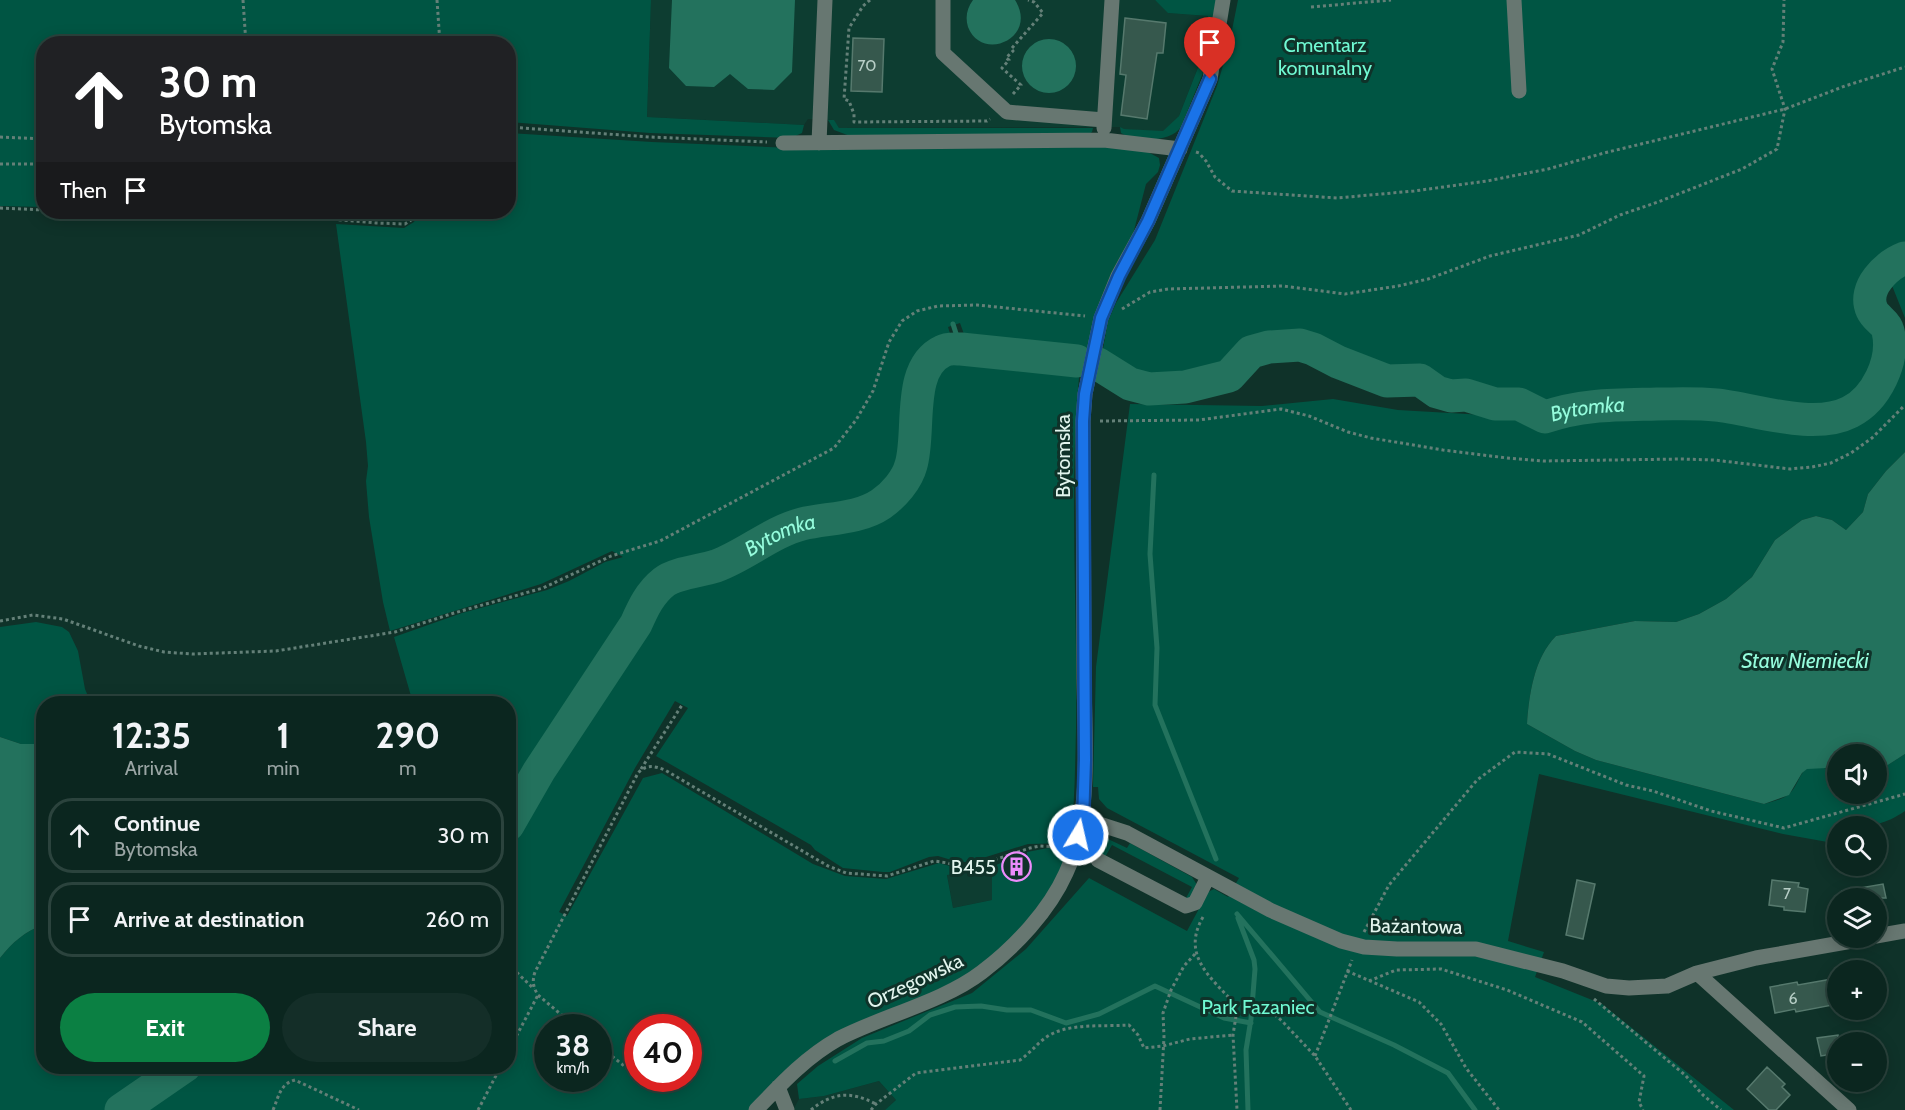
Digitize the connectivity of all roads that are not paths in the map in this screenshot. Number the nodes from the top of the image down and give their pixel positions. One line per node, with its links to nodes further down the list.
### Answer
1 (825, 0): 10 (street)
2 (943, 0): 7 (street)
3 (1112, 0): 7 (street)
4 (1223, 0): 11 (street, Bytomska)
5 (1514, 0): 6 (street)
6 (1519, 92)
7 (1104, 120): 8 (street)
8 (1104, 141): 10 (street); 11 (street)
9 (783, 143): 10 (street)
10 (819, 143)
11 (1180, 149): 12 (street, Bytomska)
12 (1085, 760): 13 (street, Orzegowska)
13 (1083, 822): 15 (street, Bażantowa); 20 (street, Orzegowska)
14 (1098, 860): 15 (street)
15 (1208, 877): 19 (street, Bażantowa)
16 (1905, 931): 17 (street)
17 (1887, 934)
18 (1827, 945): 19 (street, Bażantowa)
19 (1697, 973): 23 (street)
20 (778, 1086): 21 (street, Orzegowska); 22 (street)
21 (756, 1110)
22 (787, 1110)
23 (1849, 1110)

